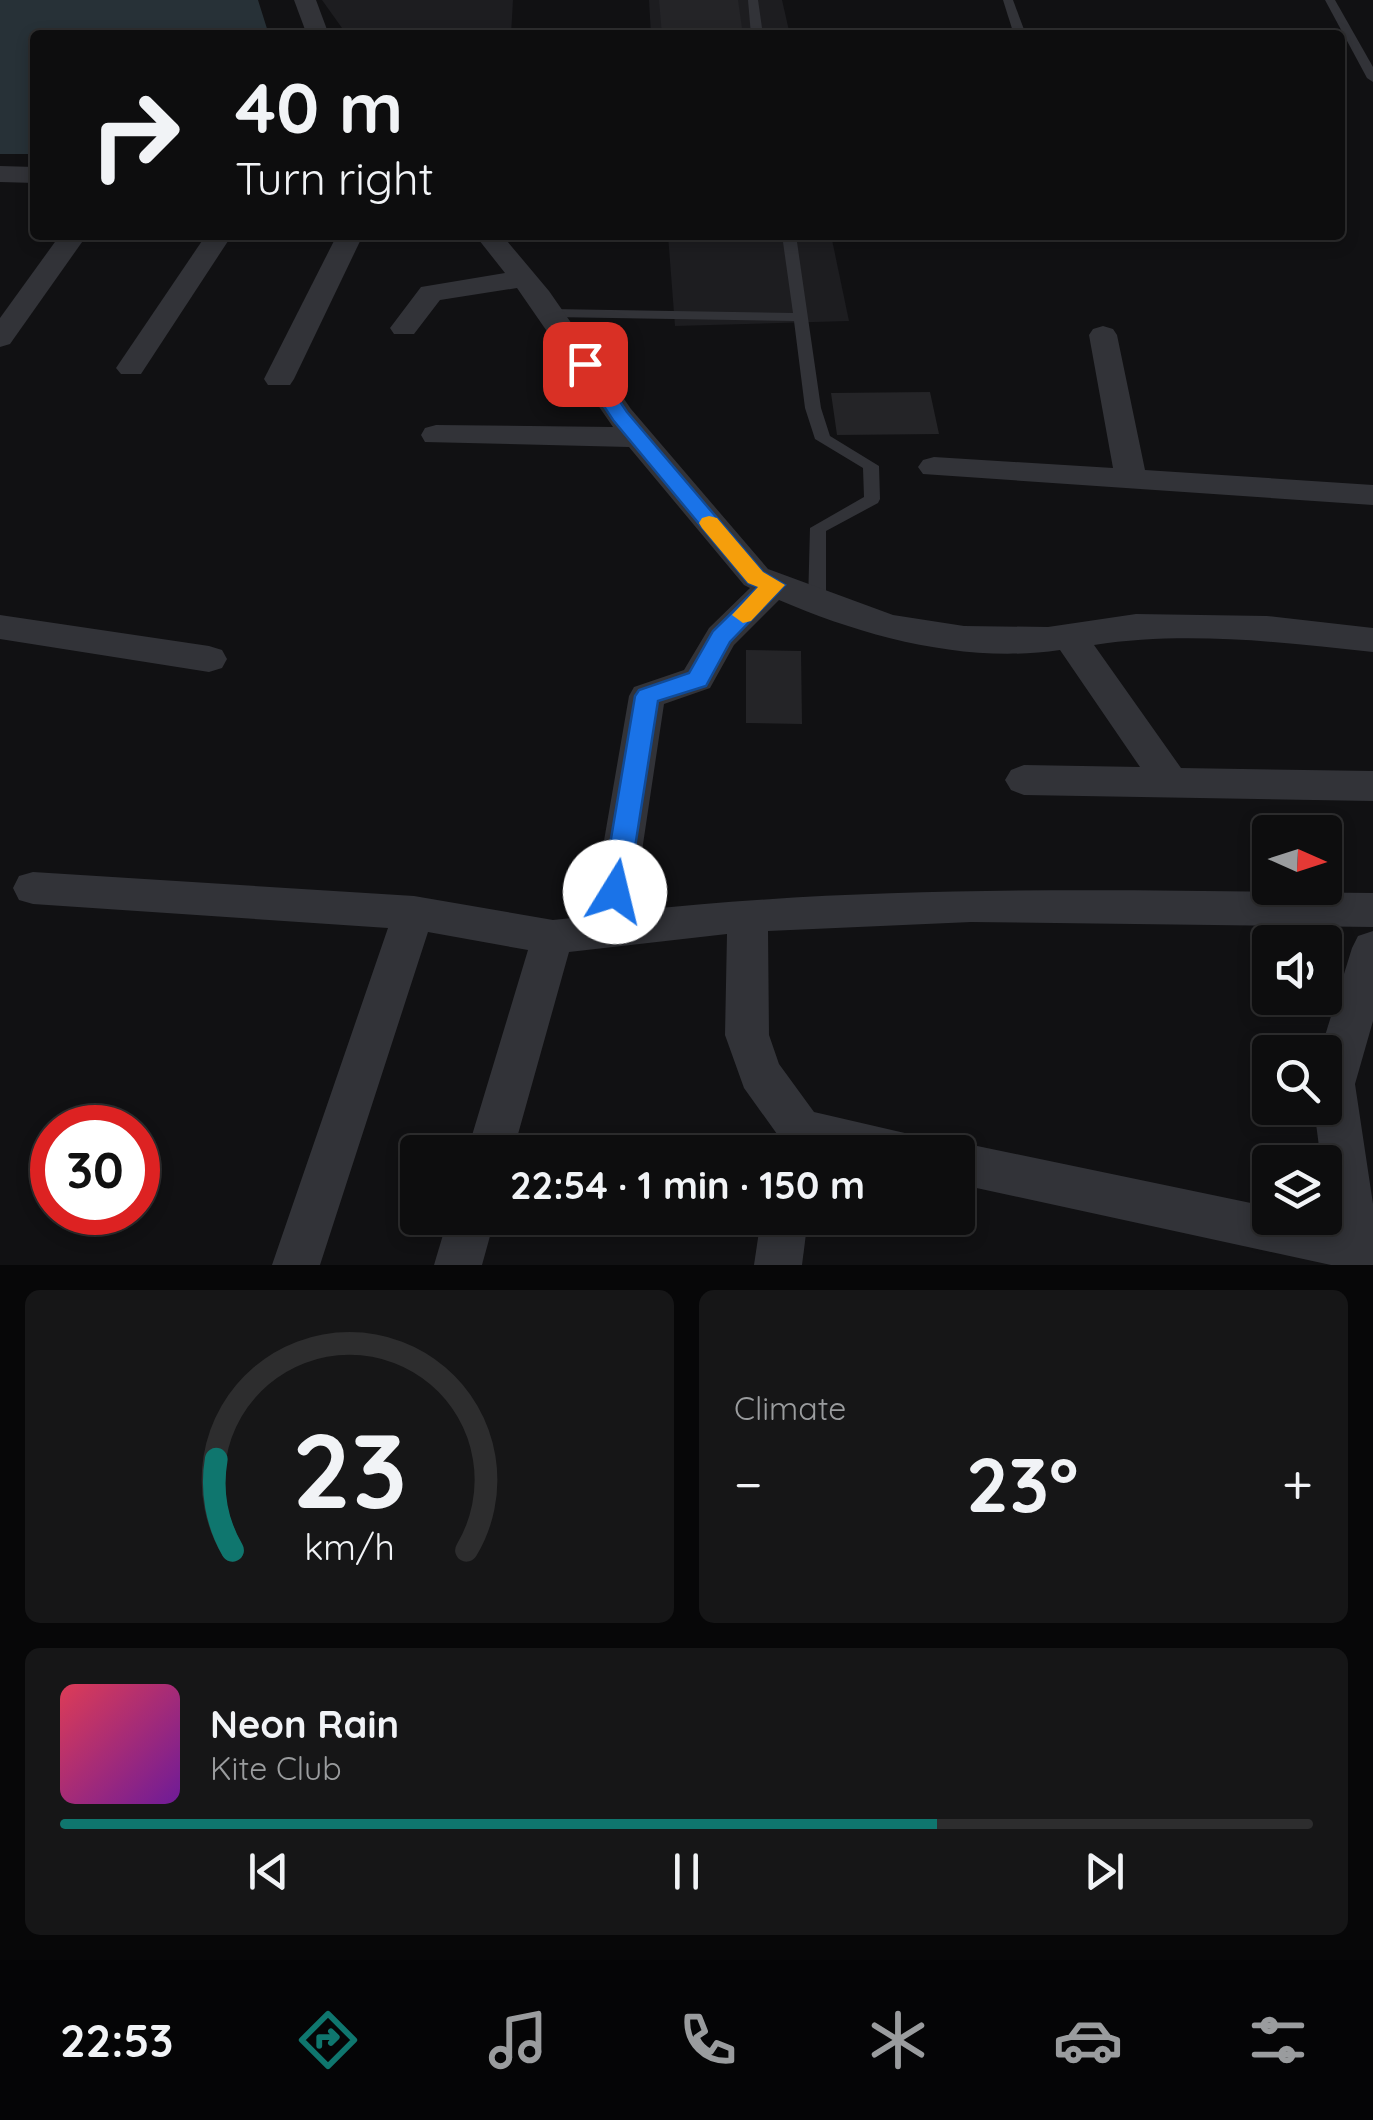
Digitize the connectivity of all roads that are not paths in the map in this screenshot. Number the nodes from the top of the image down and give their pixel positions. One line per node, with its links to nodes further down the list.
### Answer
1 (305, 0): 5 (street)
2 (754, 0): 6 (lane)
3 (1008, 0): 7 (lane)
4 (1330, 0): 8 (lane)
5 (316, 30)
6 (757, 30)
7 (1018, 30)
8 (1373, 78)
9 (0, 174): 10 (street)
10 (30, 175)
11 (70, 240): 21 (street)
12 (216, 240): 22 (street)
13 (348, 240): 23 (street)
14 (492, 240): 16 (street)
15 (790, 240): 18 (lane)
16 (524, 278): 17 (street); 19 (street)
17 (550, 313): 18 (lane); 25 (street)
18 (801, 316): 30 (lane)
19 (404, 328)
20 (1103, 335): 27 (street)
21 (0, 338)
22 (131, 368)
23 (279, 379)
24 (436, 435): 25 (street)
25 (638, 437): 29 (street)
26 (934, 467): 27 (street)
27 (1130, 477): 28 (street)
28 (1373, 495)
29 (774, 585): 30 (street); 42 (street)
30 (816, 603): 32 (street)
31 (0, 627): 34 (street)
32 (1068, 636): 33 (street); 36 (street)
33 (1373, 640)
34 (209, 659)
35 (1024, 780): 36 (street)
36 (1171, 783): 37 (street)
37 (1373, 786)
38 (33, 888): 40 (street)
39 (1373, 910): 41 (street)
40 (414, 913): 43 (street); 52 (street)
41 (748, 915): 42 (street); 47 (street)
42 (609, 932): 43 (street)
43 (553, 937): 46 (street)
44 (1373, 948): 45 (street)
45 (1360, 1033): 51 (street)
46 (495, 1135)
47 (795, 1135)
48 (975, 1168): 51 (street)
49 (467, 1235): 53 (street)
50 (783, 1235): 54 (street)
51 (1356, 1256)
52 (296, 1265)
53 (458, 1265)
54 (778, 1265)

